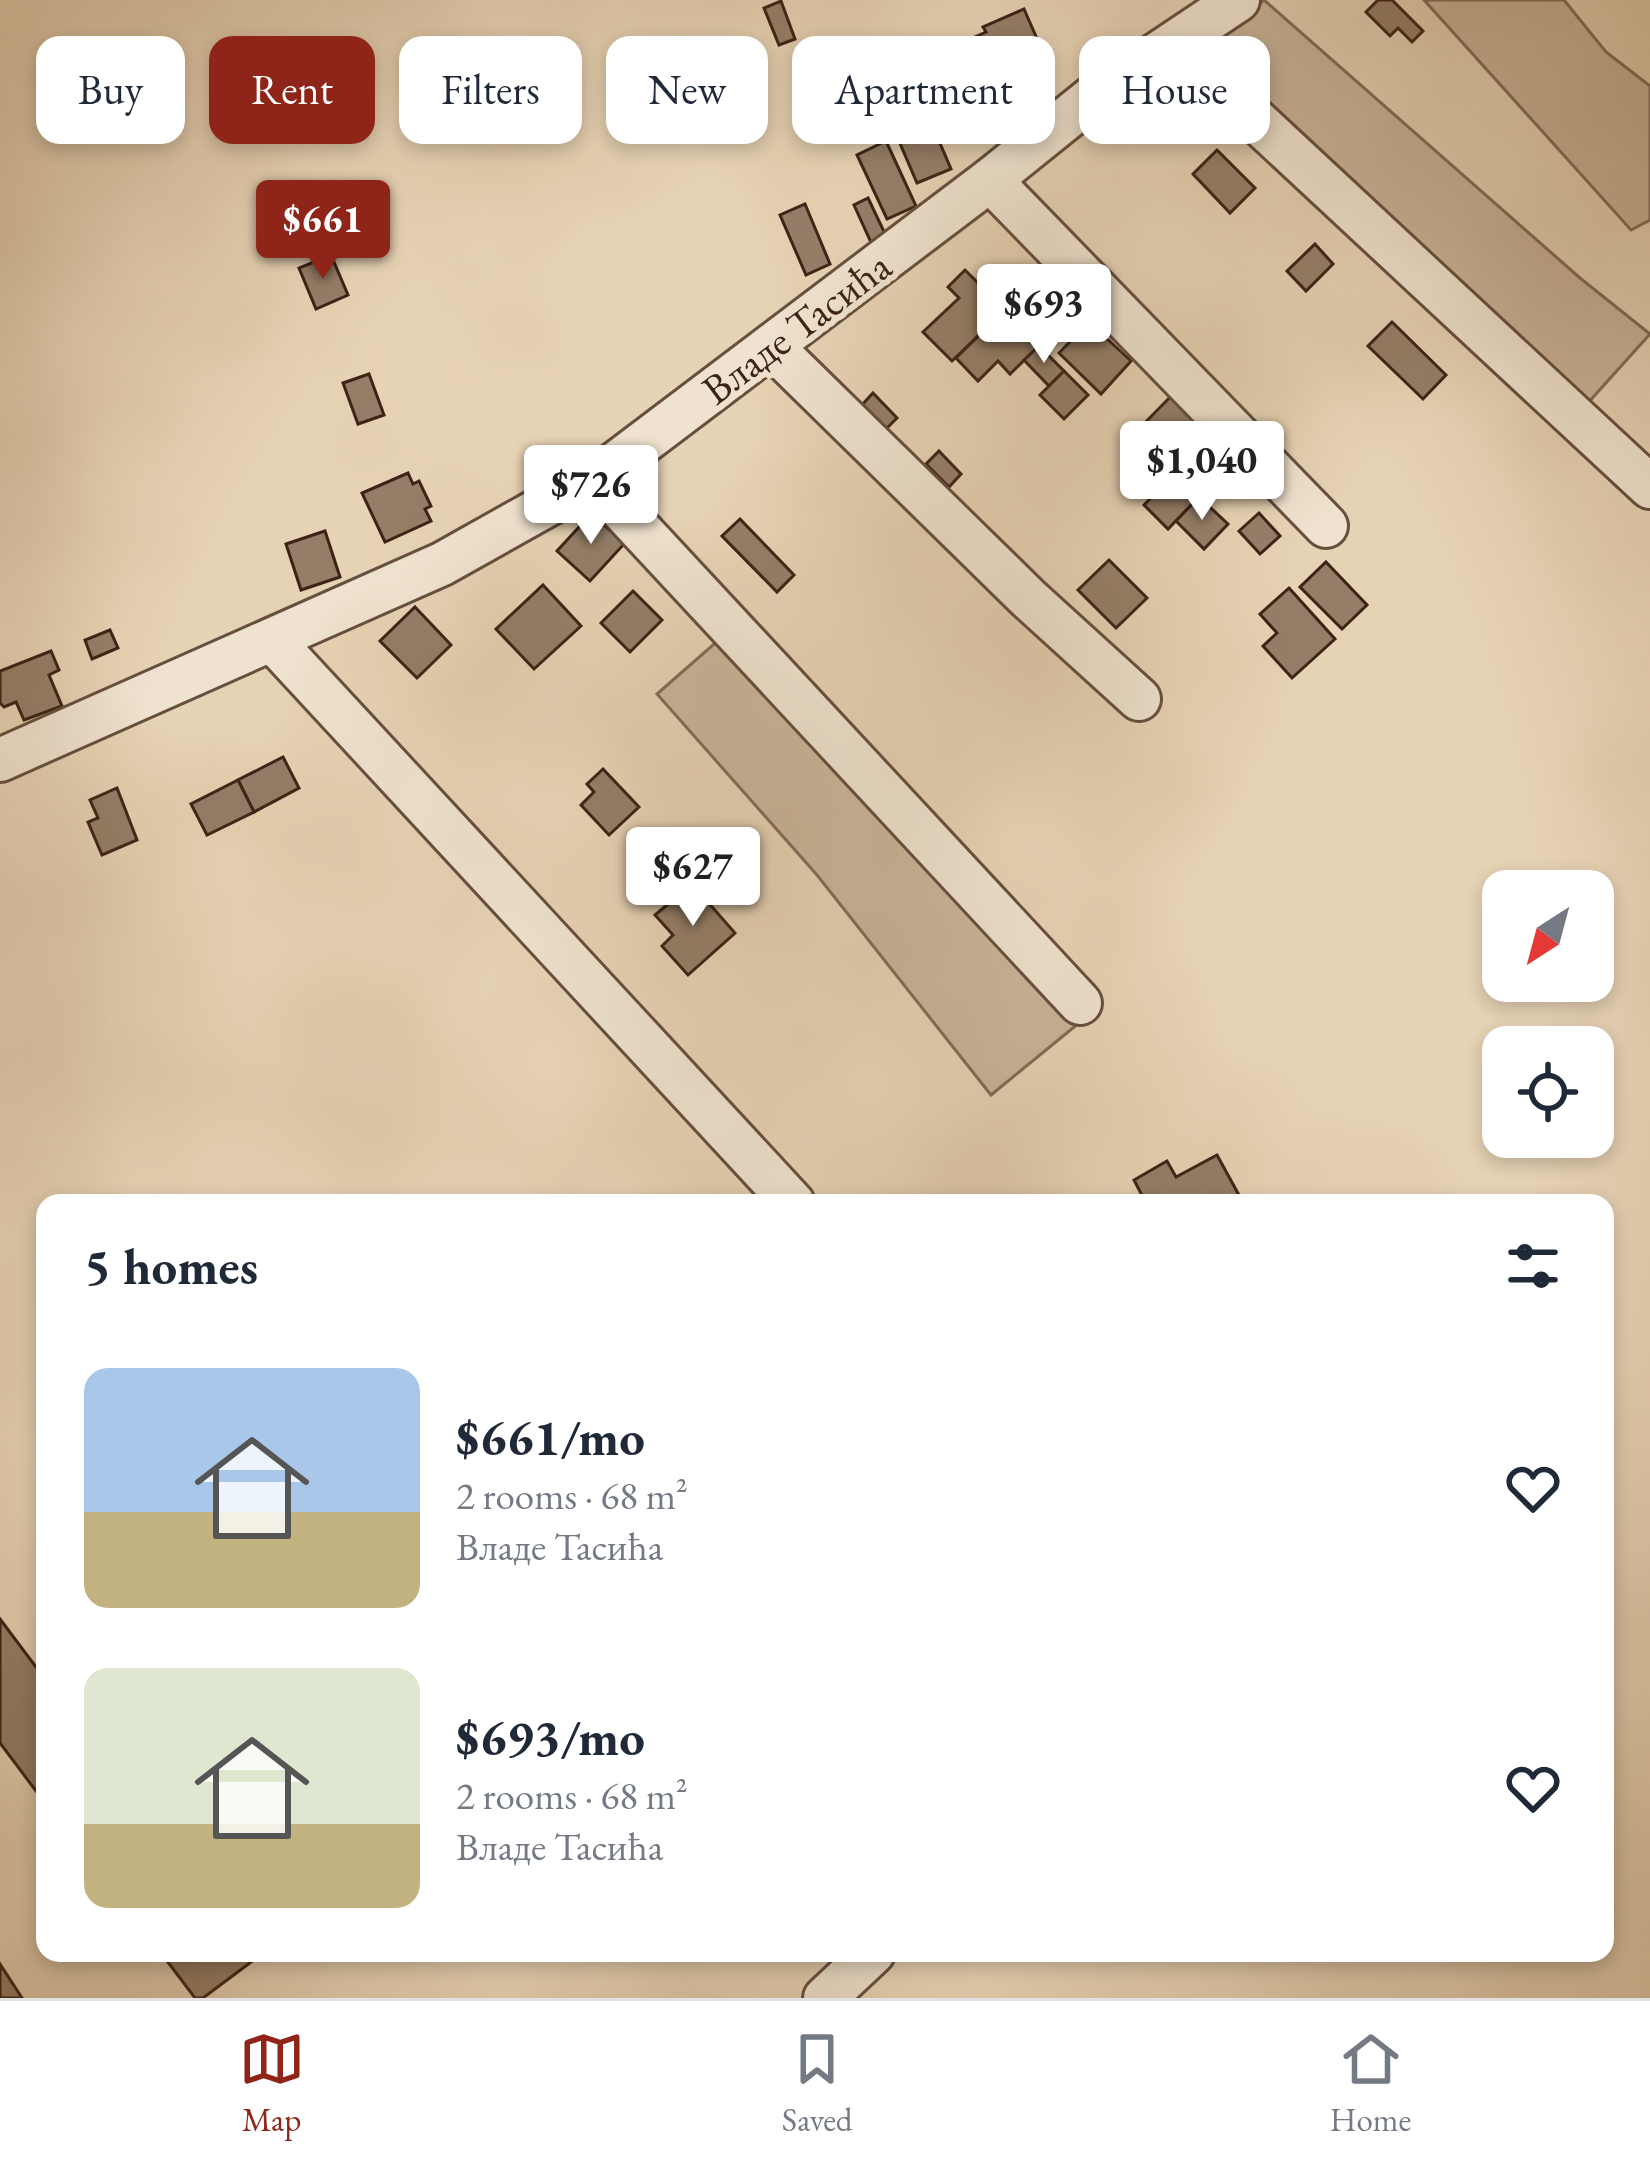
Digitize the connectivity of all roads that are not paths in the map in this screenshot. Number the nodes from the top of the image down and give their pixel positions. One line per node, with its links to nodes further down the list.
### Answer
1 (1238, 0): 2 (street, Владе Тасића)
2 (1187, 36)
3 (1079, 108): 5 (street, Владе Тасића)
4 (1270, 134): 8 (street)
5 (990, 180): 6 (street, Владе Тасића); 9 (street)
6 (771, 346): 7 (street, Владе Тасића); 11 (street)
7 (593, 479): 10 (street, Владе Тасића); 13 (street)
8 (1650, 487)
9 (1326, 526)
10 (273, 640): 12 (street, Владе Тасића); 14 (street)
11 (1139, 699)
12 (0, 760)
13 (1080, 1003)
14 (785, 1194)
15 (863, 1962): 16 (street)
16 (825, 1998)

